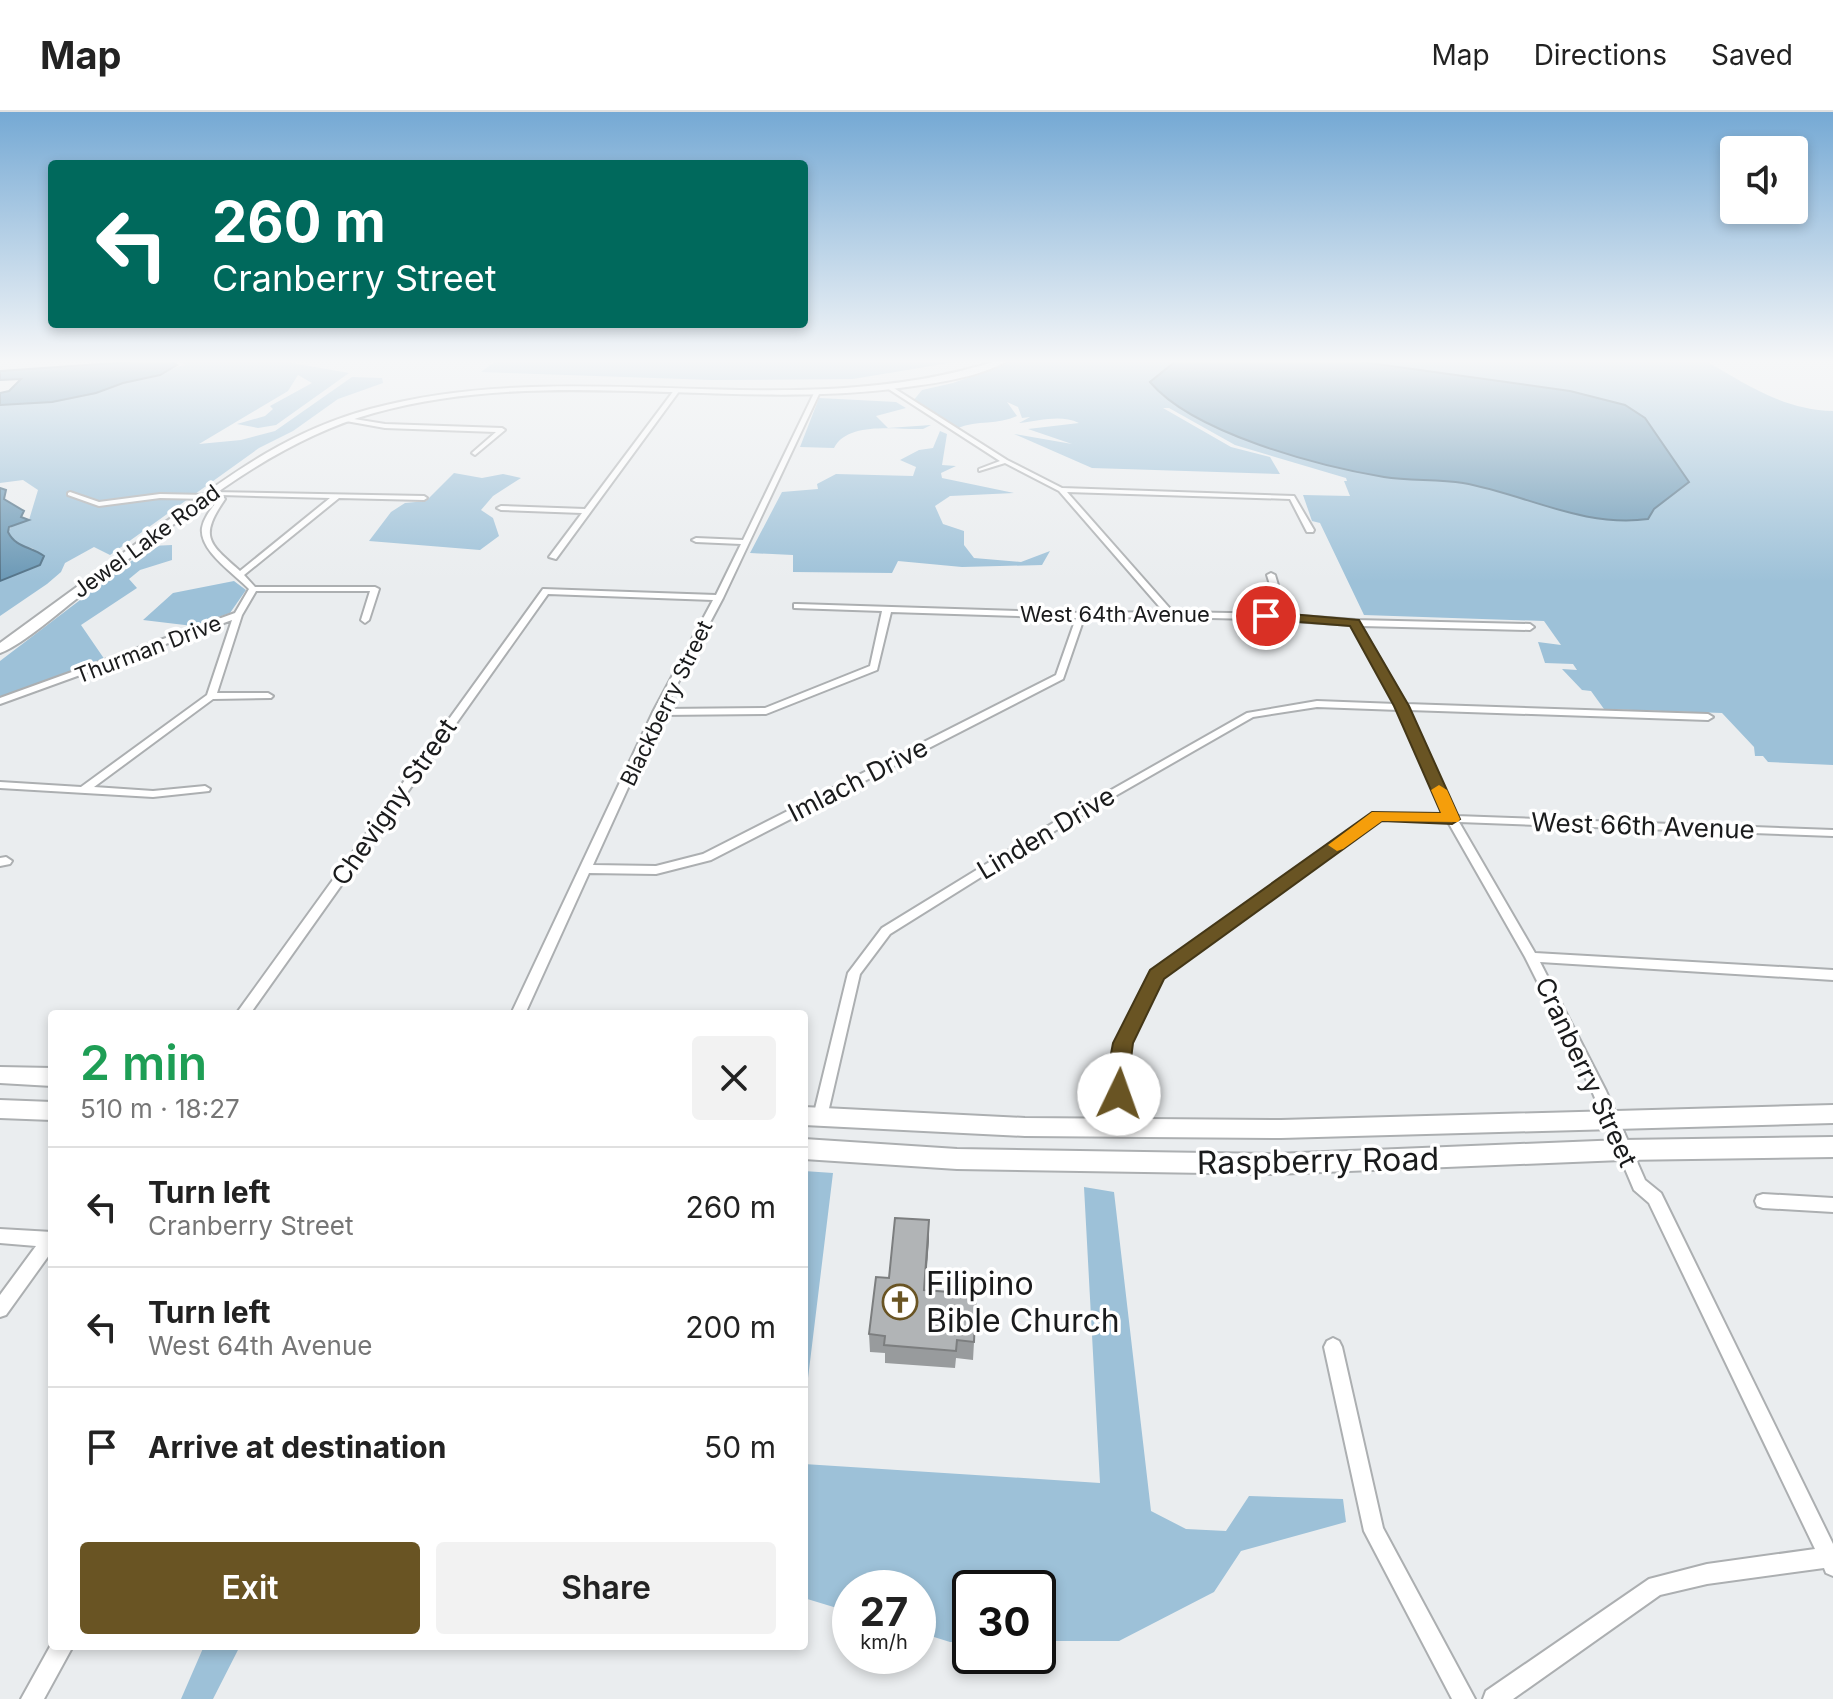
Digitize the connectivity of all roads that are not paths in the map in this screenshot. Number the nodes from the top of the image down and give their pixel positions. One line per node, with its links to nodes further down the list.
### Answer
1 (314, 434): 11 (main road, Jewel Lake Road)
2 (497, 434): 6 (street)
3 (644, 434): 15 (street)
4 (797, 434): 18 (street, Blackberry Street)
5 (963, 434): 7 (street)
6 (475, 453)
7 (1005, 461): 8 (street); 9 (street)
8 (981, 470)
9 (1061, 490): 16 (street); 26 (street)
10 (70, 494): 11 (street)
11 (210, 495): 12 (street); 20 (street); 33 (main road, Jewel Lake Road)
12 (337, 496): 13 (street); 20 (street)
13 (424, 498)
14 (501, 508): 15 (street)
15 (586, 511): 19 (street)
16 (1310, 530)
17 (696, 540): 18 (street)
18 (745, 542): 23 (street, Blackberry Street)
19 (553, 557)
20 (241, 574): 22 (street)
21 (1271, 575): 29 (street)
22 (253, 589): 27 (street, Thurman Drive); 30 (street)
23 (719, 598): 38 (street, Blackberry Street); 48 (street, Chevigny Street)
24 (797, 606): 25 (street, West 64th Avenue)
25 (887, 609): 28 (street, West 64th Avenue); 38 (street)
26 (1171, 614): 28 (street, West 64th Avenue); 29 (street, West 64th Avenue)
27 (238, 615): 34 (street); 36 (street, Thurman Drive)
28 (1081, 616): 45 (street, Imlach Drive)
29 (1284, 617): 31 (street, West 64th Avenue)
30 (365, 620)
31 (1355, 623): 32 (street, West 64th Avenue); 37 (street, Cranberry Street)
32 (1530, 627)
33 (0, 649)
34 (211, 696): 35 (street); 41 (street)
35 (268, 696)
36 (0, 701)
37 (1402, 706): 39 (street, Linden Drive); 43 (street, Cranberry Street); 55 (street, Linden Drive)
38 (658, 712): 45 (street, Blackberry Street)
39 (1708, 717)
40 (0, 785): 41 (street)
41 (85, 789): 42 (street)
42 (205, 789)
43 (1452, 819): 44 (street, West 66th Avenue); 46 (street, Cranberry Street); 57 (street, West 66th Avenue)
44 (1833, 833)
45 (587, 869): 49 (street, Blackberry Street)
46 (1531, 957): 47 (street); 56 (street, Cranberry Street)
47 (1833, 975)
48 (246, 1010)
49 (520, 1010)
50 (0, 1075): 51 (main road)
51 (48, 1077)
52 (0, 1109): 53 (main road)
53 (48, 1111)
54 (1833, 1114): 56 (main road, Raspberry Road)
55 (812, 1117): 57 (main road, Raspberry Road)
56 (1611, 1120): 57 (main road, Raspberry Road); 60 (street, Cranberry Street)
57 (1124, 1128)
58 (1833, 1147): 60 (main road, Raspberry Road)
59 (808, 1149): 60 (main road, Raspberry Road)
60 (1622, 1150): 68 (street, Cranberry Street)
61 (1763, 1201): 62 (street)
62 (1833, 1205)
63 (0, 1236): 64 (street)
64 (48, 1240)
65 (48, 1244): 66 (street)
66 (0, 1309)
67 (1333, 1347): 71 (street)
68 (1832, 1560): 72 (street)
69 (60, 1650): 70 (street)
70 (32, 1699)
71 (1464, 1699)
72 (1494, 1699)

